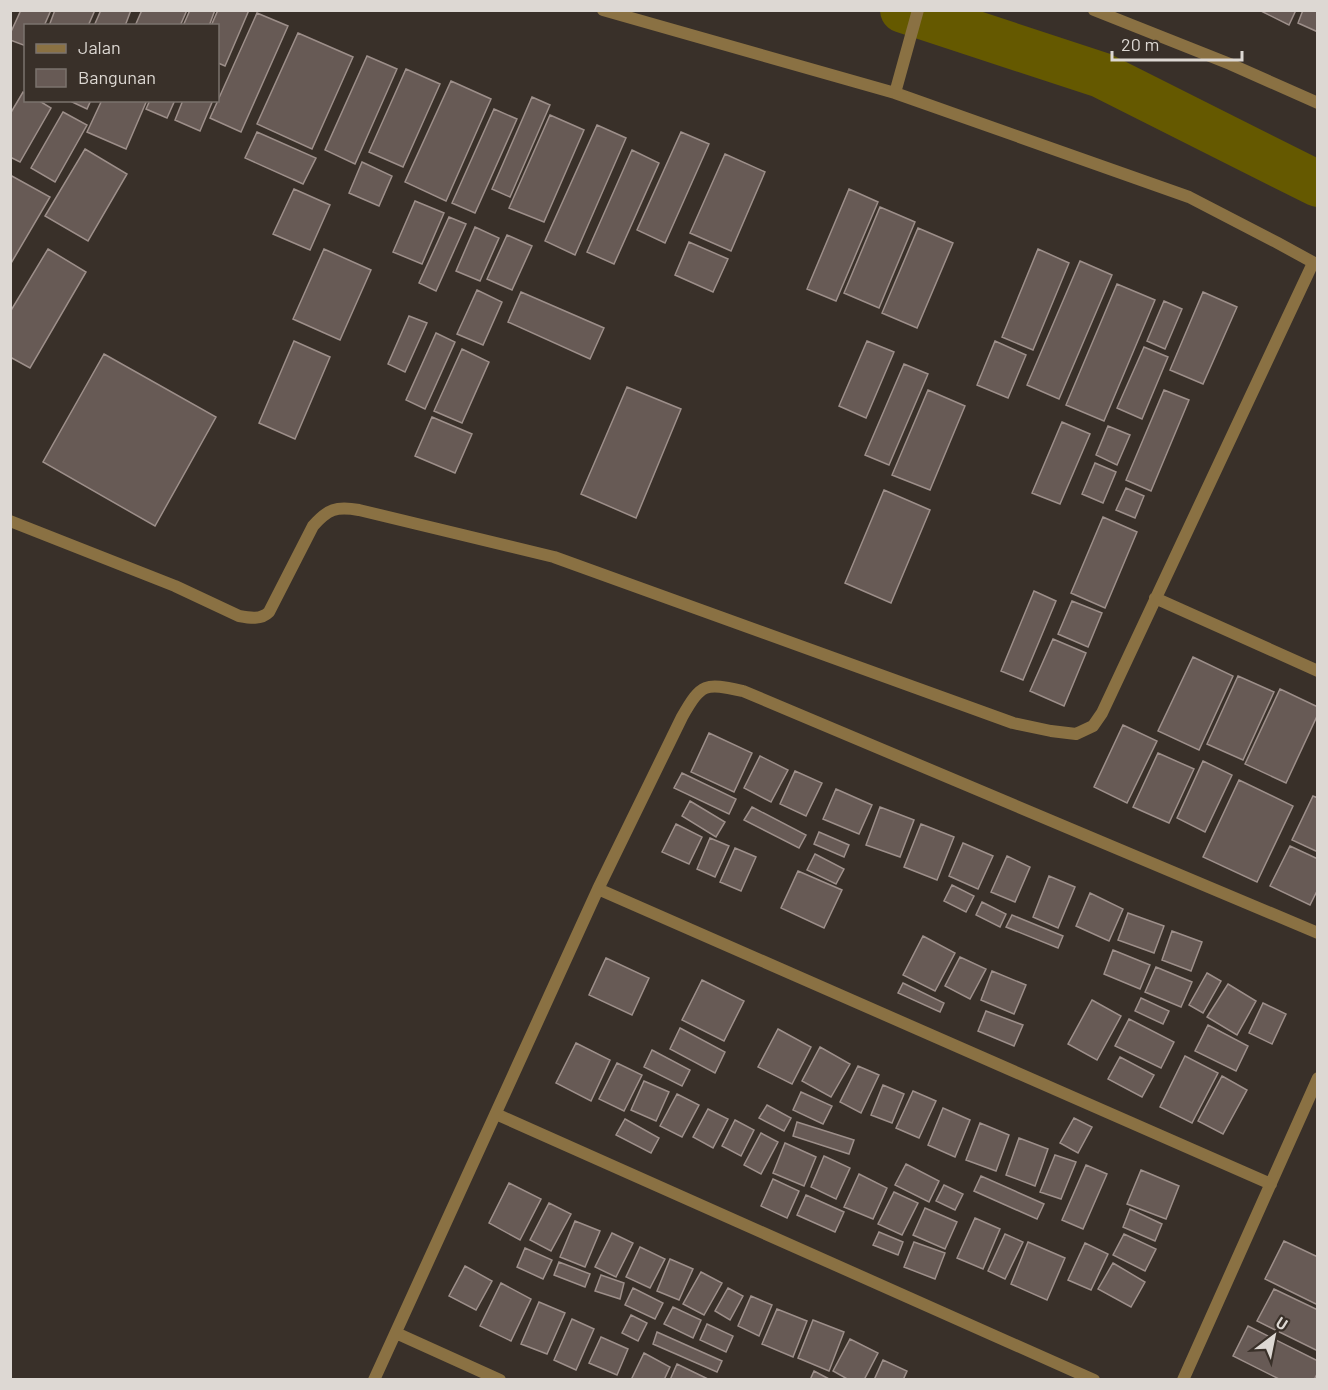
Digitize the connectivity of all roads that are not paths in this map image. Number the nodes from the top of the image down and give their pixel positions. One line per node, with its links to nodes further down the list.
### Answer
1 (603, 10): 4 (street)
2 (918, 10): 4 (street)
3 (1094, 10): 5 (street)
4 (895, 93): 6 (street)
5 (1317, 103)
6 (1315, 264): 8 (street)
7 (10, 521): 8 (street)
8 (1155, 598): 9 (street)
9 (1317, 671)
10 (598, 889): 11 (street); 13 (street); 14 (street)
11 (1317, 933)
12 (1317, 1077): 14 (street)
13 (496, 1114): 15 (street); 18 (street)
14 (1270, 1184): 19 (street)
15 (396, 1333): 16 (street); 17 (street)
16 (374, 1380)
17 (500, 1380)
18 (1094, 1380)
19 (1184, 1380)

